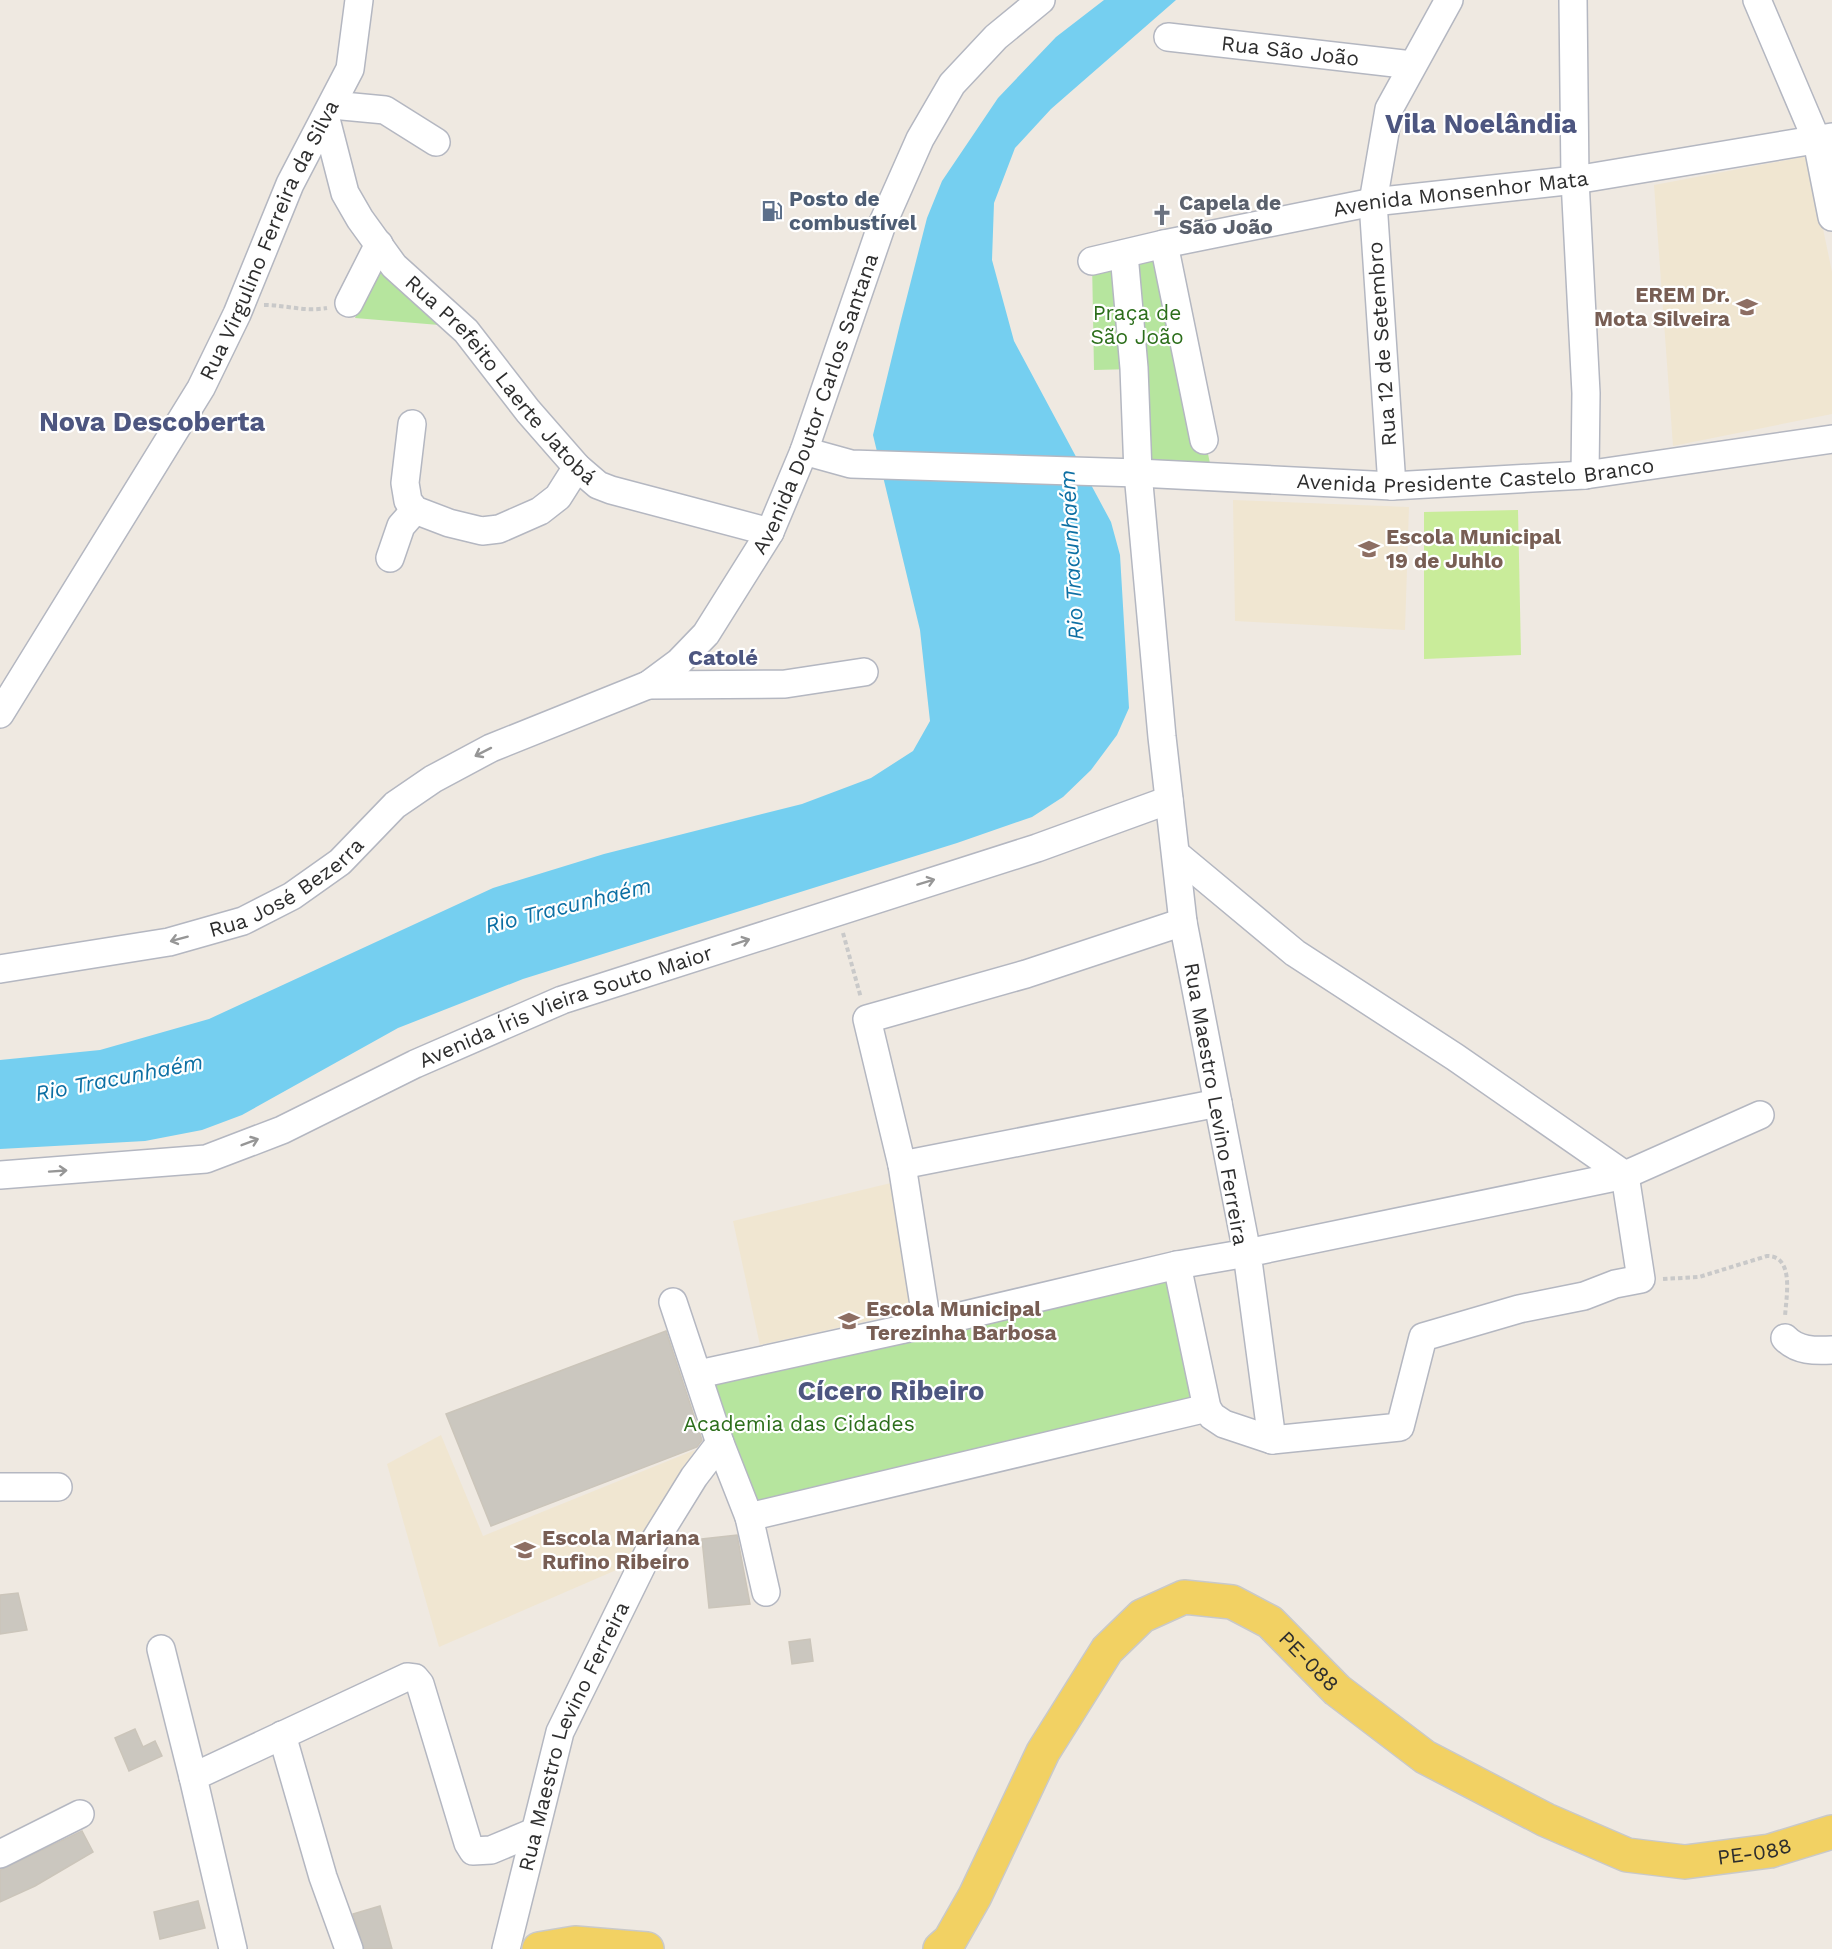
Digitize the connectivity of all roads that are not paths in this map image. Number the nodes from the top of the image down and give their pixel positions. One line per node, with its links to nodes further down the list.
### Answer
1 (359, 0): 8 (street, Rua Virgulino Ferreira da Silva)
2 (1041, 0): 22 (street, Avenida Doutor Carlos Santana)
3 (1449, 0): 7 (street, Rua 12 de Setembro)
4 (1572, 0): 11 (street)
5 (1757, 0): 9 (street)
6 (1168, 37): 7 (street, Rua São João)
7 (1412, 65): 12 (street, Rua 12 de Setembro)
8 (329, 112): 10 (street); 14 (street, Rua Prefeito Laerte Jatobá); 32 (street, Rua Virgulino Ferreira da Silva)
9 (1824, 139): 11 (street, Avenida Monsenhor Mata); 13 (street)
10 (436, 142)
11 (1575, 180): 12 (street, Avenida Monsenhor Mata); 25 (street)
12 (1373, 202): 15 (street, Avenida Monsenhor Mata); 26 (street, Rua 12 de Setembro)
13 (1832, 217)
14 (379, 244): 18 (street); 23 (street, Rua Prefeito Laerte Jatobá)
15 (1164, 244): 16 (street, Avenida Monsenhor Mata); 21 (street)
16 (1124, 254): 17 (street, Avenida Monsenhor Mata); 24 (street, Rua Maestro Levino Ferreira)
17 (1092, 261)
18 (349, 303)
19 (412, 424): 27 (street)
20 (1832, 439): 25 (street, Avenida Presidente Castelo Branco)
21 (1204, 440)
22 (804, 451): 24 (street, Avenida Presidente Castelo Branco); 28 (street, Avenida Doutor Carlos Santana)
23 (577, 467): 27 (street); 28 (street, Rua Prefeito Laerte Jatobá)
24 (1127, 473): 26 (street, Avenida Presidente Castelo Branco); 33 (street, Rua Maestro Levino Ferreira)
25 (1585, 475): 26 (street, Avenida Presidente Castelo Branco)
26 (1392, 486)
27 (415, 510): 29 (street)
28 (770, 532): 31 (street, Avenida Doutor Carlos Santana)
29 (390, 558)
30 (864, 672): 31 (street)
31 (648, 685): 36 (street, Rua José Bezerra, one-way to 36)
32 (0, 714)
33 (1169, 800): 34 (street, Rua Maestro Levino Ferreira); 40 (street, Avenida Íris Vieira Souto Maior, one-way to 33)
34 (1176, 854): 35 (street, Rua Maestro Levino Ferreira); 41 (street)
35 (1183, 922): 37 (street, Rua Maestro Levino Ferreira); 39 (street)
36 (0, 969)
37 (1218, 1103): 39 (street); 42 (street, Rua Maestro Levino Ferreira)
38 (1760, 1115): 41 (street)
39 (902, 1165): 45 (street)
40 (0, 1175)
41 (1625, 1175): 42 (street); 50 (street)
42 (1247, 1253): 43 (street, Rua Maestro Levino Ferreira); 50 (street)
43 (1177, 1265): 45 (street, Rua Maestro Levino Ferreira); 49 (street)
44 (673, 1302): 48 (street)
45 (927, 1324): 48 (street, Rua Maestro Levino Ferreira)
46 (1785, 1338): 47 (street)
47 (1832, 1350)
48 (699, 1374): 51 (street)
49 (1207, 1408): 50 (street); 54 (street)
50 (1272, 1440)
51 (720, 1443): 54 (street); 60 (street, Rua Maestro Levino Ferreira)
52 (58, 1486): 53 (street)
53 (0, 1487)
54 (749, 1517): 55 (street)
55 (766, 1592)
56 (161, 1649): 58 (street)
57 (282, 1735): 58 (street); 60 (street); 64 (street)
58 (193, 1777): 63 (street)
59 (80, 1814): 62 (street)
60 (534, 1832): 65 (street, Rua Maestro Levino Ferreira)
61 (1832, 1832): 68 (main road, PE-088)
62 (0, 1854)
63 (233, 1949)
64 (349, 1949)
65 (506, 1949)
66 (540, 1949): 67 (main road)
67 (647, 1949)
68 (940, 1949)

